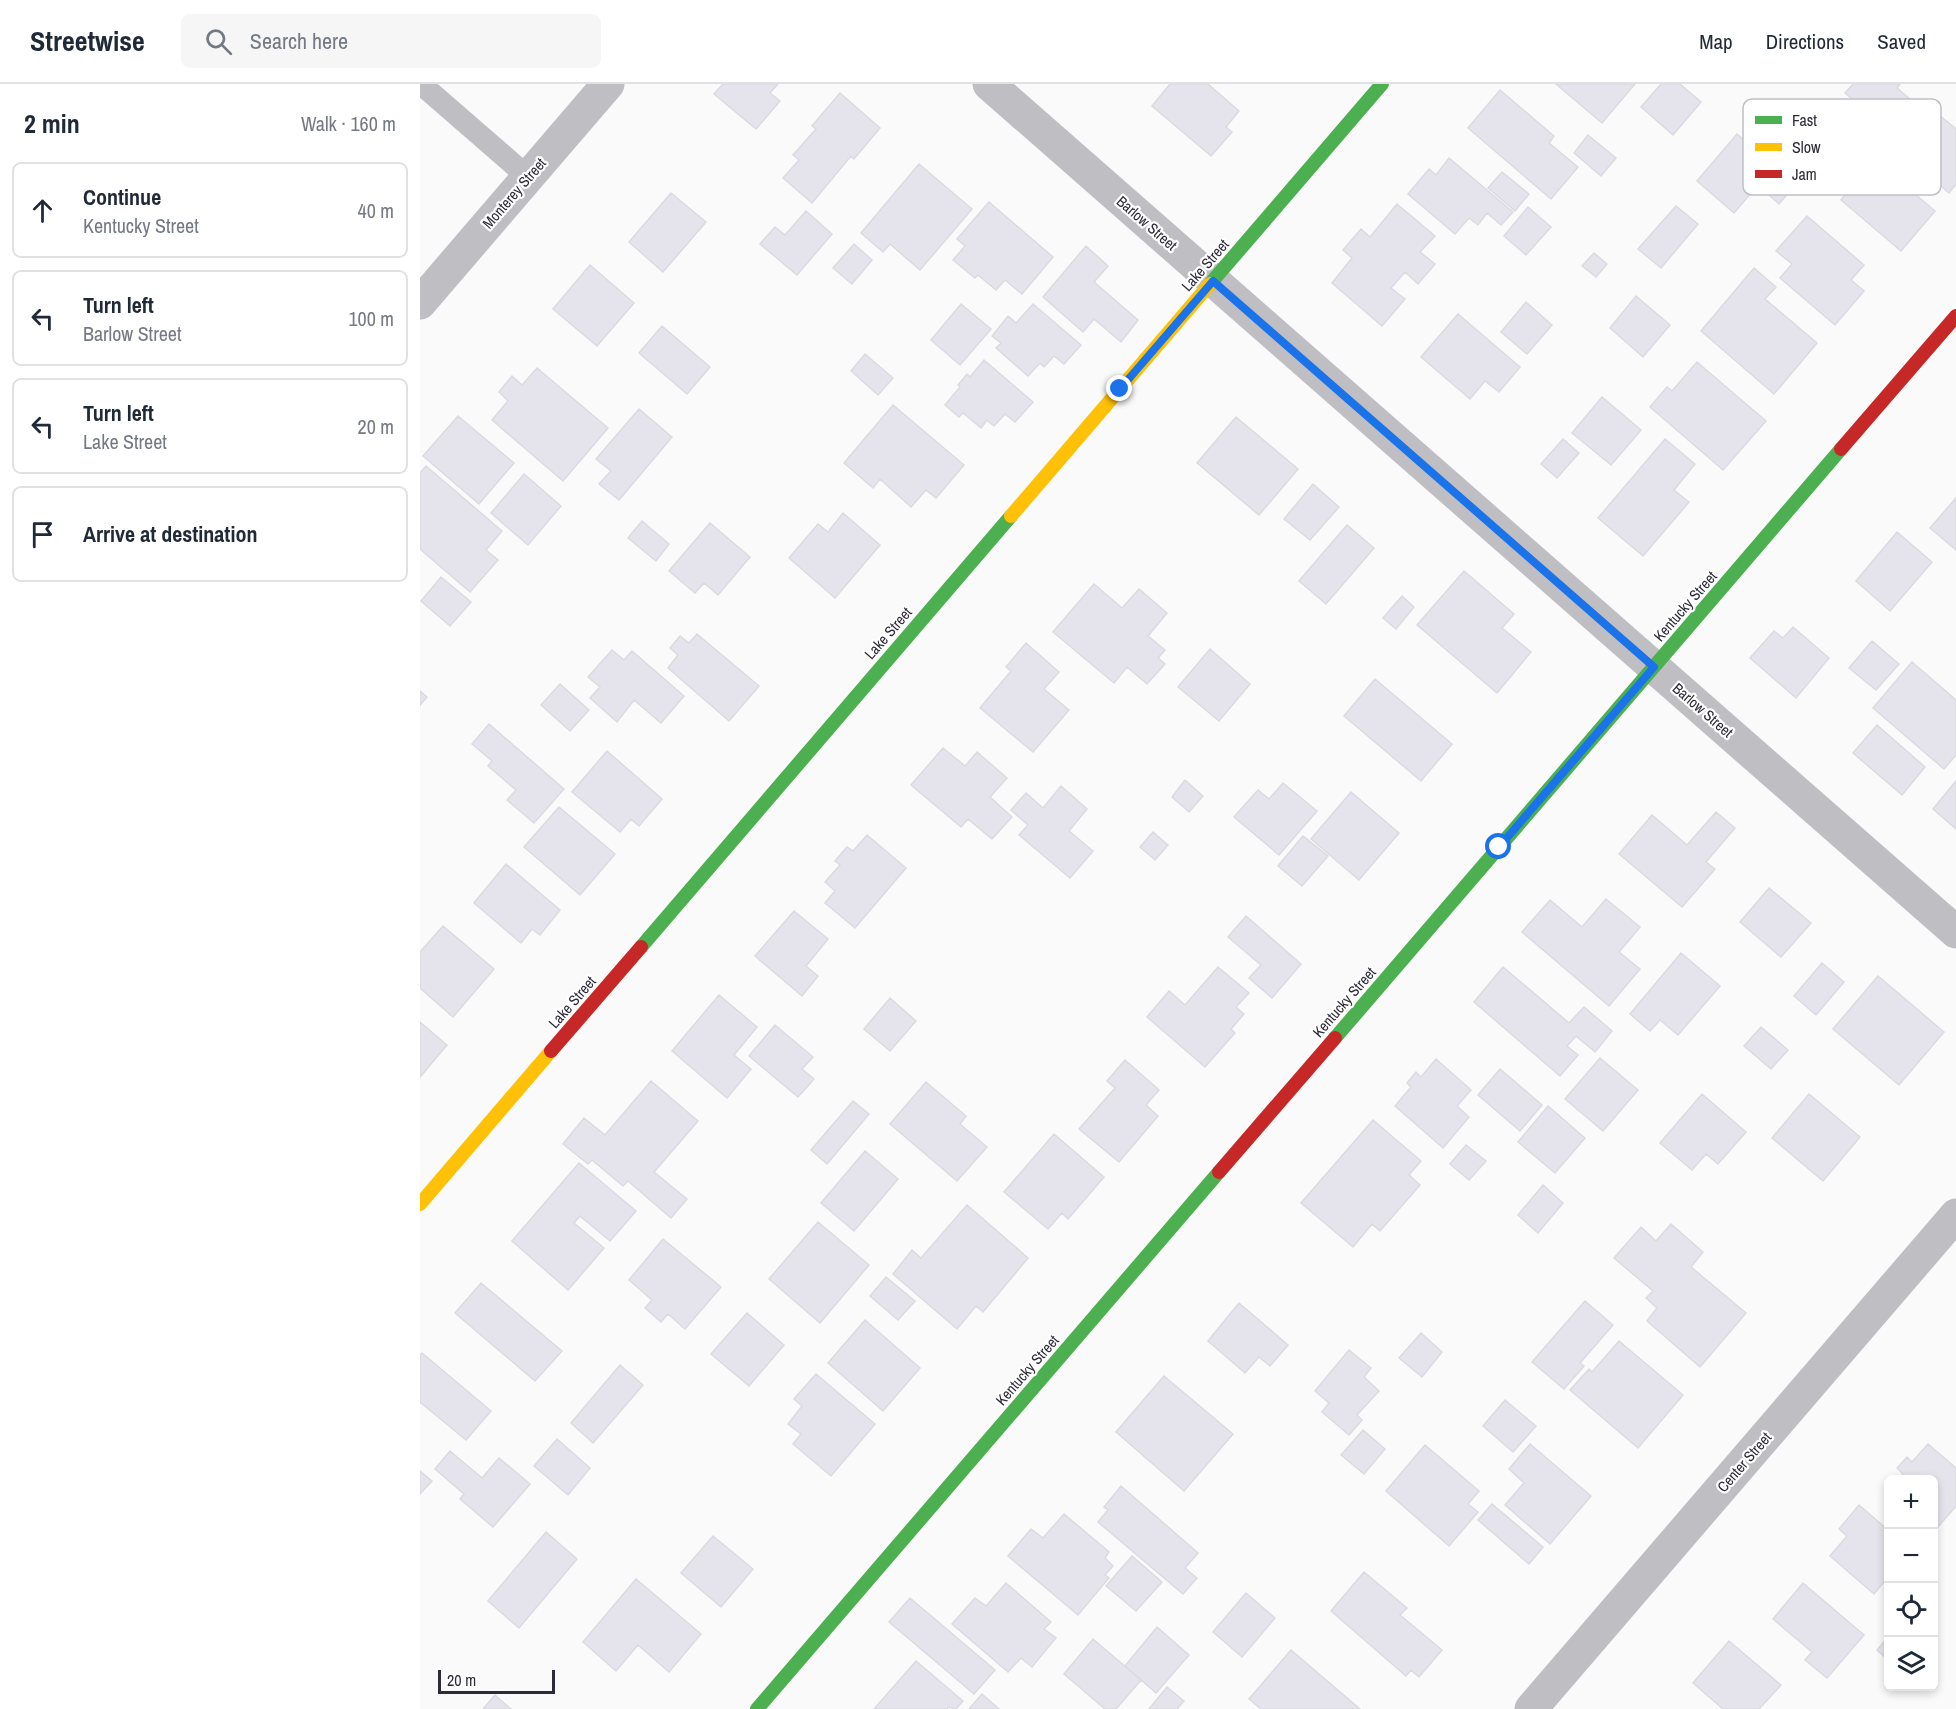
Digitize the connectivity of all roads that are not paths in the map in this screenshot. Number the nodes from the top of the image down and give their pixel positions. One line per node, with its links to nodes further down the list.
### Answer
1 (421, 84): 5 (lane)
2 (608, 84): 5 (street, Monterey Street)
3 (989, 84): 6 (street, Barlow Street)
4 (1382, 84): 6 (street, Lake Street)
5 (528, 177): 7 (street, Monterey Street)
6 (1213, 281): 9 (street, Barlow Street); 11 (street, Lake Street)
7 (420, 303)
8 (1956, 316): 9 (street, Kentucky Street)
9 (1654, 667): 10 (street, Barlow Street); 13 (street, Kentucky Street)
10 (1956, 932)
11 (420, 1204)
12 (1956, 1215): 14 (street, Center Street)
13 (756, 1709)
14 (1531, 1709)

